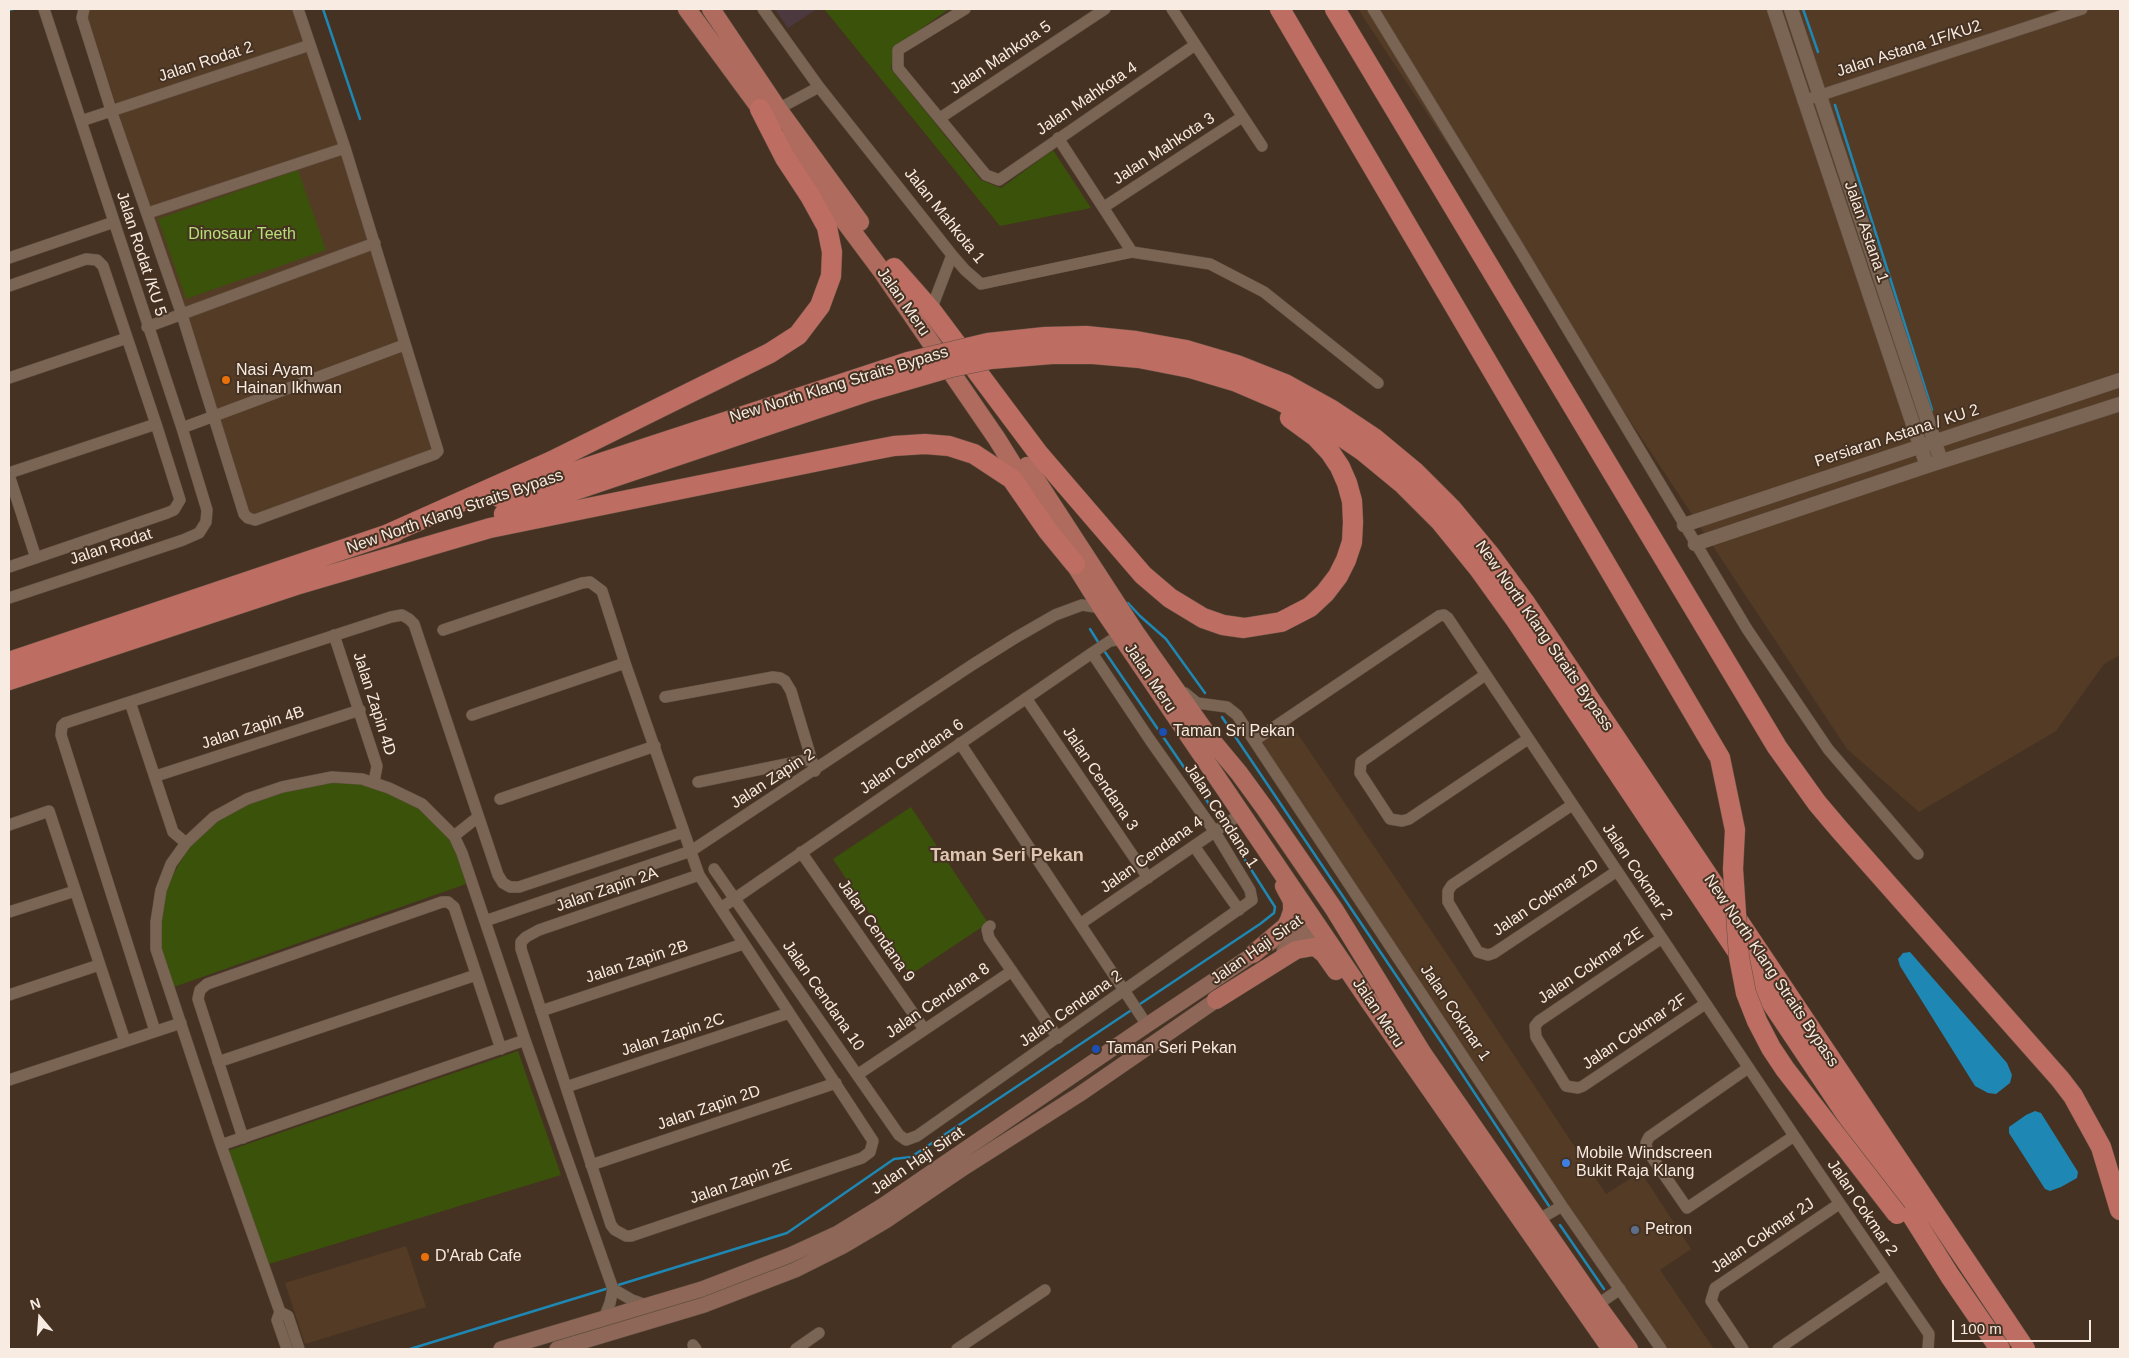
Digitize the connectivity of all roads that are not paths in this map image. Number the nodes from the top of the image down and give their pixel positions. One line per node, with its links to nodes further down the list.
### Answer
1 (44, 9): 25 (street, Jalan Rodat /KU 5)
2 (84, 9): 22 (street)
3 (298, 9): 16 (street)
4 (687, 9): 21 (highway, Jalan Meru)
5 (711, 9): 21 (highway, Jalan Meru)
6 (763, 9): 18 (street, Jalan Mahkota 1)
7 (965, 9): 24 (street)
8 (1105, 9): 24 (street, Jalan Mahkota 5)
9 (1172, 9): 17 (street)
10 (1280, 9): 157 (highway, bridge)
11 (1335, 9): 154 (highway)
12 (1373, 9): 58 (street)
13 (1774, 9): 20 (street, Jalan Astana 1)
14 (1791, 9): 19 (street, Jalan Astana 1)
15 (2082, 9): 19 (street, Jalan Astana 1F/KU2)
16 (310, 45): 22 (street, Jalan Rodat 2); 28 (street)
17 (1195, 45): 23 (street); 26 (street, Jalan Mahkota 4)
18 (819, 87): 21 (street); 34 (street, Jalan Mahkota 1)
19 (1819, 96): 20 (street, Jalan Astana 1F/KU2); 51 (street, Jalan Astana 1)
20 (1804, 101): 52 (street, Jalan Astana 1)
21 (769, 109): 36 (highway, Jalan Meru); 59 (highway); 62 (highway, Jalan Meru)
22 (111, 110): 25 (street, Jalan Rodat 2); 30 (street)
23 (1242, 117): 27 (street); 29 (street, Jalan Mahkota 3)
24 (940, 118): 26 (street, Jalan Mahkota 4)
25 (81, 120): 31 (street, Jalan Rodat /KU 5)
26 (1058, 138): 29 (street)
27 (1262, 146)
28 (345, 148): 30 (street); 32 (street)
29 (1104, 207): 33 (street)
30 (148, 213): 39 (street)
31 (114, 222): 35 (street); 40 (street, Jalan Rodat /KU 5)
32 (375, 243): 39 (street); 42 (street)
33 (1132, 252): 34 (street, Jalan Mahkota 1); 46 (street)
34 (952, 255): 38 (street)
35 (9, 258)
36 (894, 268): 38 (highway); 69 (highway, Jalan Meru)
37 (9, 286): 41 (street)
38 (931, 310): 43 (highway)
39 (182, 314): 40 (street); 48 (street)
40 (148, 327): 50 (street, Jalan Rodat /KU 5)
41 (127, 338): 44 (street); 49 (street)
42 (404, 345): 48 (street); 48 (street)
43 (1188, 359): 53 (highway, New North Klang Straits Bypass, bridge); 157 (highway, New North Klang Straits Bypass); 182 (highway, New North Klang Straits Bypass)
44 (9, 378)
45 (2120, 380): 51 (street, Persiaran Astana / KU 2)
46 (1378, 383)
47 (2120, 404): 54 (street)
48 (214, 417): 50 (street)
49 (156, 424): 56 (street); 61 (street)
50 (182, 428): 57 (street, Jalan Rodat /KU 5)
51 (1935, 442): 52 (street, Persiaran Astana / KU 2); 54 (street, Jalan Astana 1)
52 (1921, 446): 55 (street, Jalan Astana 1); 58 (street, Persiaran Astana / KU 2)
53 (653, 454): 59 (highway, New North Klang Straits Bypass); 64 (highway, New North Klang Straits Bypass)
54 (1941, 461): 55 (street)
55 (1927, 466): 60 (street)
56 (9, 474): 61 (street)
57 (206, 510): 65 (street, Jalan Rodat)
58 (1684, 524): 60 (street)
59 (384, 536): 71 (highway, New North Klang Straits Bypass)
60 (1695, 544): 103 (street)
61 (36, 558): 63 (street)
62 (1075, 564): 64 (highway); 66 (highway, Jalan Meru)
63 (9, 567)
64 (286, 588): 74 (highway, New North Klang Straits Bypass)
65 (9, 598)
66 (1102, 608): 69 (highway, Jalan Meru); 87 (street, Jalan Zapin 2)
67 (443, 630): 72 (street)
68 (334, 635): 77 (street); 79 (street, Jalan Zapin 4D); 93 (street)
69 (1129, 635): 70 (street, Jalan Cendana 6); 78 (street, Jalan Cokmar 1); 81 (highway, Jalan Meru); 94 (highway, Jalan Meru)
70 (1097, 649): 76 (street, Jalan Cendana 6); 97 (street, Jalan Cendana 1)
71 (9, 662)
72 (625, 663): 80 (street); 85 (street)
73 (1485, 675): 82 (street, Jalan Cokmar 2); 82 (street); 83 (street, Jalan Cokmar 2)
74 (9, 680)
75 (665, 697): 86 (street)
76 (1026, 698): 84 (street, Jalan Cendana 6); 107 (street, Jalan Cendana 3)
77 (130, 702): 88 (street); 133 (street)
78 (1215, 705): 81 (street); 83 (street, Jalan Cokmar 1)
79 (360, 710): 88 (street, Jalan Zapin 4B); 89 (street, Jalan Zapin 4D)
80 (472, 716)
81 (1204, 731): 114 (highway); 138 (highway, Jalan Meru)
82 (1528, 739): 92 (street, Jalan Cokmar 2)
83 (1255, 740): 153 (street, Jalan Cokmar 1)
84 (960, 743): 102 (street, Jalan Cendana 6); 116 (street)
85 (655, 746): 91 (street); 96 (street)
86 (811, 759): 87 (street); 90 (street)
87 (815, 770): 101 (street, Jalan Zapin 2)
88 (156, 776): 99 (street)
89 (374, 782): 98 (street); 99 (street)
90 (698, 782)
91 (500, 799)
92 (1572, 805): 105 (street, Jalan Cokmar 2); 105 (street, Jalan Cokmar 2D)
93 (478, 817): 96 (street); 98 (street)
94 (1245, 818): 97 (street, Jalan Cendana 4); 114 (highway, Jalan Meru); 120 (highway)
95 (9, 825): 108 (street)
96 (684, 832): 101 (street)
97 (1214, 832): 100 (street, Jalan Cendana 4); 110 (street, Jalan Cendana 1)
98 (454, 836): 115 (street)
99 (186, 844): 131 (street)
100 (1194, 846): 107 (street, Jalan Cendana 4); 112 (street)
101 (691, 851): 106 (street); 115 (street, Jalan Zapin 2)
102 (801, 852): 109 (street, Jalan Cendana 6); 132 (street, Jalan Cendana 9)
103 (1918, 854)
104 (714, 869): 109 (street, Jalan Cendana 10)
105 (1616, 871): 118 (street, Jalan Cokmar 2)
106 (699, 875): 111 (street); 128 (street, Jalan Zapin 2A)
107 (1148, 878): 116 (street, Jalan Cendana 4)
108 (75, 890): 113 (street); 121 (street)
109 (735, 897): 111 (street, Jalan Cendana 6); 142 (street, Jalan Cendana 10)
110 (1252, 900): 112 (street, Jalan Cendana 2)
111 (721, 908): 119 (street)
112 (1239, 910): 125 (street, Jalan Cendana 2)
113 (9, 912)
114 (1317, 919): 120 (main road, Jalan Haji Sirat); 126 (main road, Jalan Haji Sirat); 138 (highway); 141 (highway, Jalan Meru)
115 (485, 921): 135 (street)
116 (1080, 924): 125 (street)
117 (990, 926): 122 (street)
118 (1662, 938): 127 (street, Jalan Cokmar 2); 145 (street, Jalan Cokmar 2E)
119 (743, 944): 128 (street, Jalan Zapin 2B); 129 (street)
120 (1252, 954): 130 (main road, Jalan Haji Sirat)
121 (99, 965): 124 (street); 136 (street)
122 (1012, 970): 132 (street, Jalan Cendana 8); 134 (street)
123 (476, 975): 137 (street); 139 (street); 139 (street)
124 (9, 995)
125 (1127, 995): 130 (street); 134 (street, Jalan Cendana 2)
126 (1216, 1000): 141 (highway); 167 (main road, Jalan Haji Sirat)
127 (1706, 1004): 140 (street, Jalan Cokmar 2); 145 (street, Jalan Cokmar 2F)
128 (541, 1011): 146 (street)
129 (789, 1013): 144 (street); 146 (street, Jalan Zapin 2C)
130 (1143, 1019): 161 (main road, Jalan Haji Sirat)
131 (181, 1023): 133 (street); 150 (street)
132 (924, 1030): 142 (street, Jalan Cendana 8)
133 (155, 1031): 136 (street)
134 (1058, 1038): 149 (street, Jalan Cendana 2)
135 (525, 1040): 137 (street); 158 (street)
136 (125, 1041): 143 (street)
137 (501, 1049): 148 (street)
138 (1424, 1054): 155 (highway, Jalan Meru)
139 (218, 1062): 148 (street)
140 (1748, 1068): 147 (street, Jalan Cokmar 2); 147 (street)
141 (1420, 1074): 175 (highway, Jalan Meru)
142 (857, 1075): 149 (street, Jalan Cendana 10)
143 (9, 1080)
144 (836, 1083): 151 (street, Jalan Zapin 2D); 151 (street, Jalan Zapin 2E)
145 (1583, 1086)
146 (566, 1087): 151 (street)
147 (1794, 1136): 152 (street, Jalan Cokmar 2)
148 (242, 1138): 150 (street)
149 (906, 1140)
150 (221, 1145): 163 (street)
151 (592, 1165)
152 (1839, 1204): 156 (street, Jalan Cokmar 2); 178 (street, Jalan Cokmar 2J)
153 (1562, 1206): 155 (street); 159 (street, Jalan Cokmar 1)
154 (2120, 1210)
155 (1538, 1220): 162 (highway, Jalan Meru)
156 (1888, 1274): 179 (street); 180 (street, Jalan Cokmar 2)
157 (1950, 1276): 181 (highway, New North Klang Straits Bypass)
158 (613, 1289): 161 (street); 164 (street)
159 (1620, 1289): 162 (street); 177 (street, Jalan Cokmar 1)
160 (1045, 1290): 174 (street)
161 (646, 1305): 164 (main road, Jalan Haji Sirat)
162 (1597, 1305): 176 (highway, Jalan Meru)
163 (280, 1312): 169 (street); 170 (street)
164 (604, 1318): 165 (main road, Jalan Haji Sirat)
165 (563, 1330): 168 (street); 171 (main road, Jalan Haji Sirat)
166 (820, 1333): 173 (street)
167 (609, 1335): 168 (main road, Jalan Haji Sirat); 172 (main road)
168 (565, 1348)
169 (287, 1349)
170 (299, 1349)
171 (501, 1349)
172 (592, 1349)
173 (796, 1349)
174 (957, 1349)
175 (1611, 1349)
176 (1629, 1349)
177 (1661, 1349)
178 (1744, 1349)
179 (1778, 1349)
180 (1928, 1349)
181 (2000, 1349)
182 (2024, 1349)

